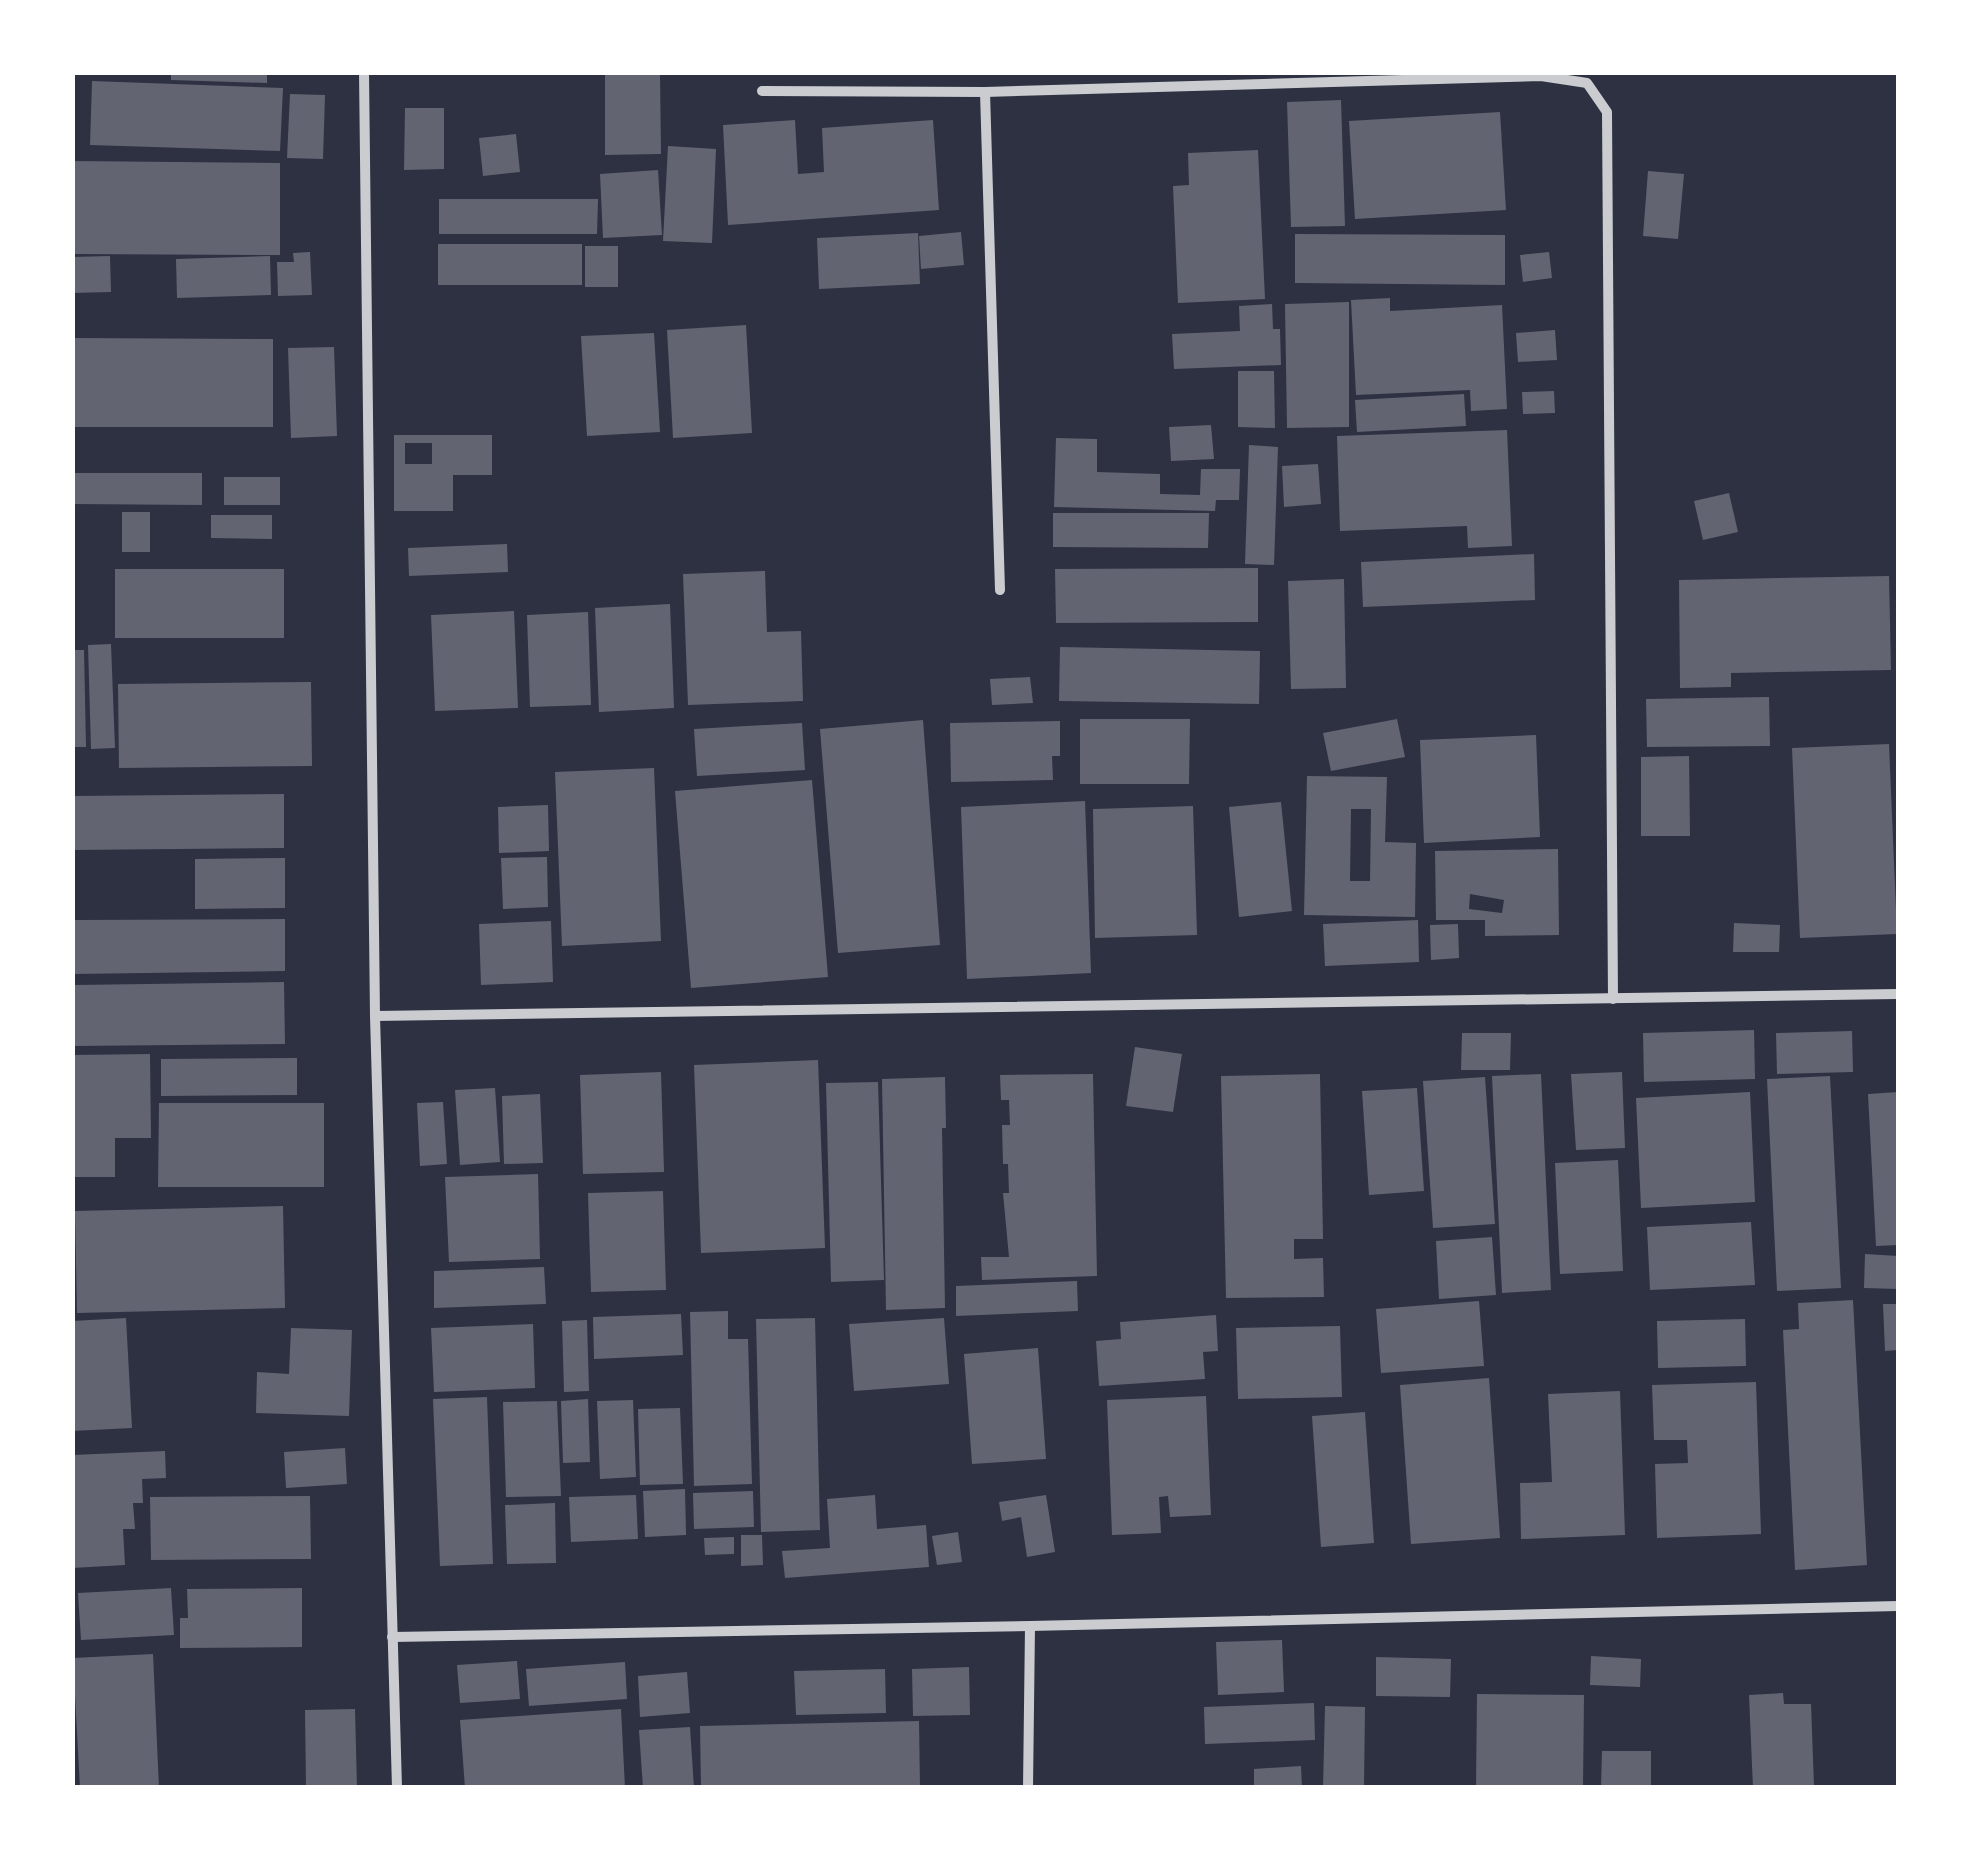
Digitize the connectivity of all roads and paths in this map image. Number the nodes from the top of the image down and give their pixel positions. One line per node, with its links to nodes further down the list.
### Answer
1 (364, 72): 7 (street)
2 (762, 91): 3 (street)
3 (985, 92): 4 (street); 6 (street)
4 (1000, 590)
5 (1898, 994): 6 (street)
6 (1613, 999): 7 (street)
7 (375, 1016): 10 (street)
8 (1898, 1606): 9 (street)
9 (1030, 1626): 10 (street); 12 (street)
10 (392, 1636): 11 (street)
11 (397, 1788)
12 (1028, 1788)

